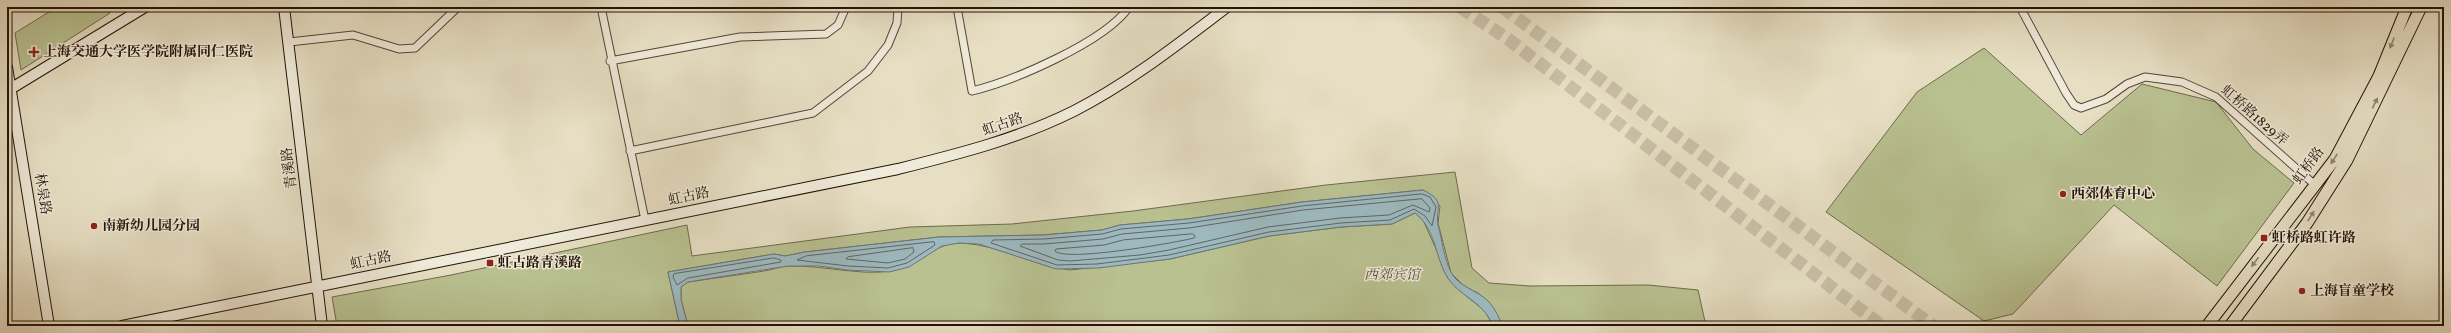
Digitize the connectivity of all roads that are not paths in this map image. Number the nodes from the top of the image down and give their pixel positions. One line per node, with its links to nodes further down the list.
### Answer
1 (145, 7): 16 (street)
2 (284, 7): 13 (street, 青溪路)
3 (458, 7): 13 (street)
4 (601, 7): 14 (street)
5 (846, 7): 14 (street)
6 (898, 7): 17 (street)
7 (956, 7): 8 (street)
8 (1129, 7)
9 (1227, 7): 19 (street, 虹古路)
10 (2020, 7): 18 (street, 虹桥路1829弄)
11 (2407, 7): 18 (main road, 虹桥路, one-way to 18)
12 (2421, 7): 25 (main road, 虹桥路, one-way to 12)
13 (289, 42): 20 (street, 青溪路)
14 (610, 61): 17 (street)
15 (7, 67): 16 (street, 林泉路)
16 (9, 90): 21 (street, 林泉路)
17 (630, 151): 19 (street)
18 (2315, 184): 24 (main road, 虹桥路, one-way to 24)
19 (645, 220): 20 (street, 虹古路)
20 (318, 287): 22 (street, 虹古路); 23 (street, 青溪路)
21 (49, 326)
22 (122, 326)
23 (322, 326)
24 (2207, 326)
25 (2230, 326)

